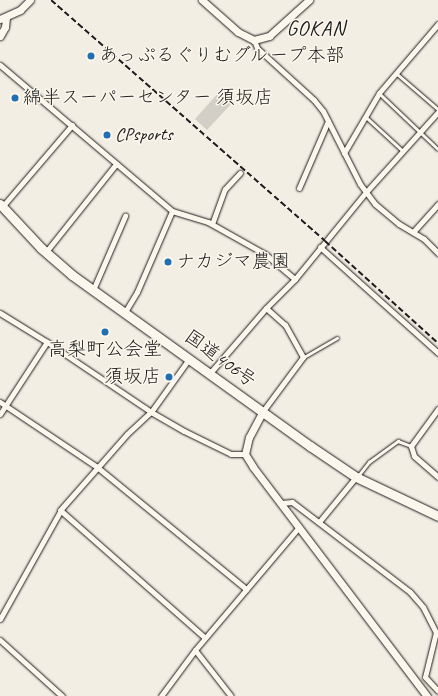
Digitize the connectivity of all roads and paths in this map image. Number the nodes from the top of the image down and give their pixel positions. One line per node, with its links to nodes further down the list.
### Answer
1 (30, 0): 6 (street)
2 (202, 0): 9 (street)
3 (300, 0): 5 (street)
4 (309, 0): 5 (street)
5 (301, 10): 9 (street)
6 (3, 19): 8 (street)
7 (438, 24): 11 (street)
8 (0, 36)
9 (254, 40): 16 (street)
10 (0, 65): 17 (street)
11 (396, 73): 12 (street); 13 (lane)
12 (378, 93): 15 (street); 18 (lane)
13 (438, 109)
14 (438, 112): 18 (street)
15 (366, 117): 20 (lane); 21 (street)
16 (328, 121): 21 (street); 24 (street)
17 (72, 125): 22 (street); 27 (street)
18 (422, 131): 19 (lane); 20 (street)
19 (438, 149)
20 (403, 151): 25 (street)
21 (344, 153): 25 (street)
22 (116, 164): 28 (street); 33 (street)
23 (240, 173): 30 (street)
24 (299, 188)
25 (366, 192): 31 (street); 32 (street)
26 (438, 204): 31 (street)
27 (1, 205): 33 (highway, 国道406号)
28 (172, 211): 30 (street); 38 (street)
29 (125, 216): 36 (street)
30 (212, 224): 35 (street)
31 (413, 232): 34 (street)
32 (320, 247): 35 (street); 42 (street)
33 (46, 252): 36 (highway, 国道406号)
34 (438, 253)
35 (295, 279): 37 (street)
36 (93, 290): 38 (highway, 国道406号)
37 (266, 308): 43 (street); 45 (street)
38 (125, 312): 44 (highway, 国道406号)
39 (0, 314): 41 (street)
40 (337, 338): 43 (lane)
41 (47, 342): 47 (street); 50 (street)
42 (438, 353)
43 (303, 357): 49 (street)
44 (190, 358): 45 (highway, 国道406号); 50 (street)
45 (210, 373): 49 (highway, 国道406号)
46 (0, 402): 47 (street)
47 (6, 405): 51 (street); 54 (street)
48 (438, 409): 52 (street)
49 (263, 411): 53 (street); 55 (highway, 国道406号)
50 (151, 412): 53 (street); 54 (street)
51 (0, 414)
52 (411, 446): 55 (lane); 56 (street)
53 (246, 454): 57 (street)
54 (97, 467): 58 (street); 62 (street)
55 (356, 477): 59 (highway, 国道406号); 60 (street)
56 (438, 477)
57 (281, 503): 60 (street); 61 (street)
58 (60, 510): 63 (street); 65 (street)
59 (438, 516)
60 (319, 522): 64 (street)
61 (299, 527): 62 (street); 72 (street)
62 (246, 589): 65 (street)
63 (0, 619)
64 (437, 633): 68 (street)
65 (205, 638): 67 (street)
66 (0, 640): 69 (street)
67 (195, 650): 70 (street); 71 (street)
68 (438, 691)
69 (62, 696)
70 (161, 696)
71 (230, 696)
72 (427, 696)

